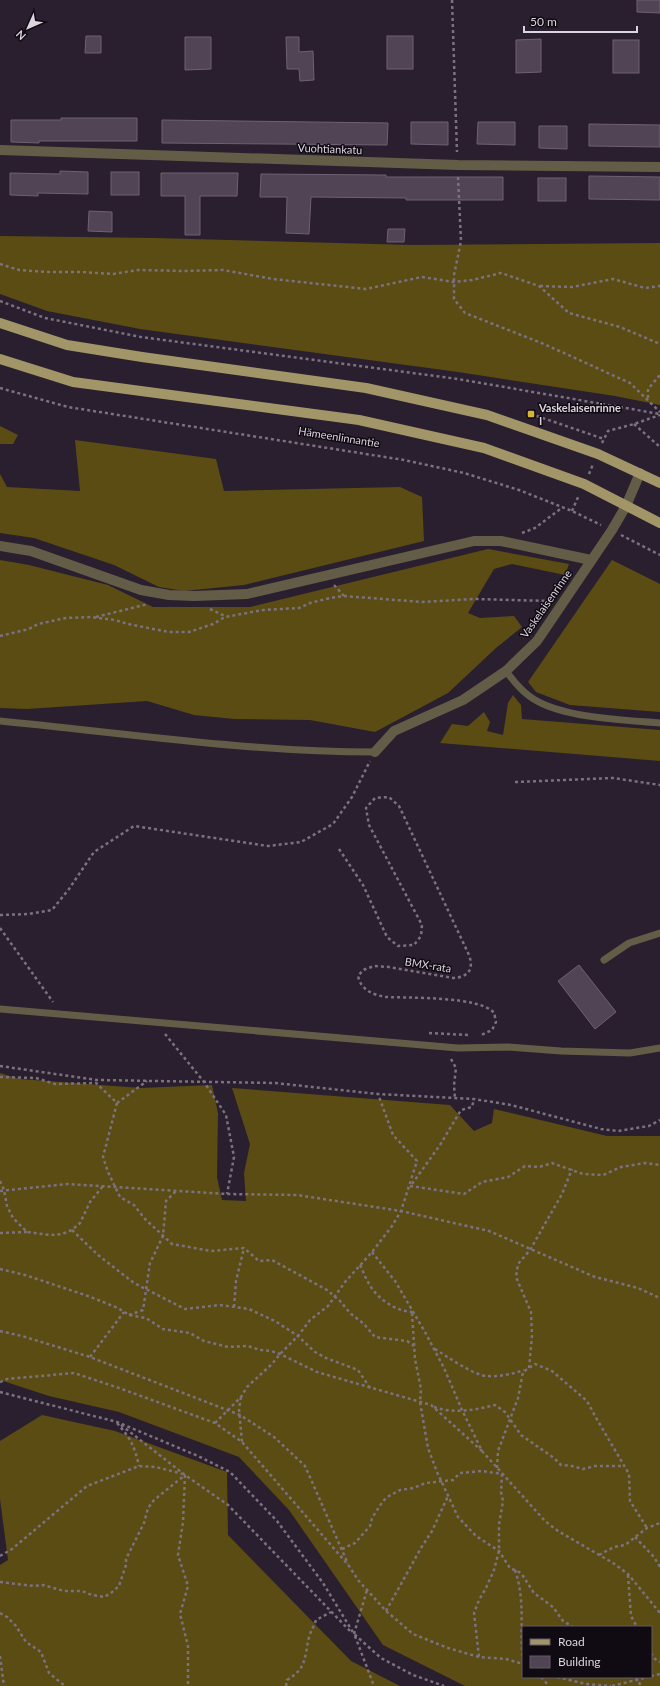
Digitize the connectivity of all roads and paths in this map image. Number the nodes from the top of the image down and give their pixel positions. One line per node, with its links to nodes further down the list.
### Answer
1 (452, 0): 3 (path)
2 (0, 150): 3 (street, Vuohtiankatu)
3 (458, 165): 4 (street, Vuohtiankatu); 6 (path)
4 (660, 167)
5 (0, 264): 6 (path)
6 (454, 282): 7 (path); 15 (path)
7 (539, 286): 8 (path); 11 (path)
8 (660, 286)
9 (0, 301): 17 (path)
10 (0, 323): 20 (main road)
11 (660, 344)
12 (0, 359): 22 (main road, Hämeenlinnantie)
13 (660, 374): 15 (path)
14 (0, 388): 23 (path, Hämeenlinnantie)
15 (648, 398): 17 (path)
16 (531, 414): 18 (path)
17 (660, 414): 18 (path)
18 (634, 424): 19 (path)
19 (660, 447)
20 (640, 473): 21 (main road); 22 (street, Vaskelaisenrinne)
21 (660, 483)
22 (626, 506): 24 (main road, Hämeenlinnantie); 25 (street, Vaskelaisenrinne)
23 (563, 507): 25 (path, Hämeenlinnantie); 26 (path)
24 (660, 523)
25 (612, 530): 28 (path, Hämeenlinnantie); 29 (street, Vaskelaisenrinne)
26 (521, 533)
27 (0, 546): 29 (street)
28 (660, 555)
29 (591, 560): 30 (street, Vaskelaisenrinne)
30 (564, 602): 32 (path); 34 (street, Vaskelaisenrinne)
31 (151, 604): 32 (path)
32 (96, 617): 33 (path)
33 (0, 636)
34 (506, 671): 36 (lane); 37 (street, Vaskelaisenrinne)
35 (0, 721): 37 (lane)
36 (660, 723)
37 (375, 752): 41 (path)
38 (515, 782): 39 (path)
39 (660, 785)
40 (339, 849): 49 (path, BMX-rata)
41 (0, 915)
42 (0, 928): 46 (path)
43 (660, 933): 44 (lane)
44 (604, 960)
45 (0, 1009): 46 (lane)
46 (62, 1016): 47 (lane)
47 (156, 1023): 51 (lane); 56 (path)
48 (421, 1032): 50 (path)
49 (479, 1035)
50 (474, 1036)
51 (441, 1047): 52 (lane); 58 (path)
52 (660, 1048)
53 (0, 1066): 55 (path)
54 (0, 1077): 60 (path)
55 (148, 1081): 56 (path); 60 (path)
56 (204, 1082): 57 (path); 71 (path)
57 (378, 1094): 58 (path); 67 (path)
58 (455, 1099): 59 (path)
59 (474, 1099): 61 (path); 67 (path)
60 (117, 1103): 66 (path)
61 (660, 1120)
62 (660, 1165): 63 (path)
63 (572, 1169): 67 (path); 78 (path)
64 (0, 1181): 68 (path)
65 (103, 1186): 66 (path); 68 (path); 73 (path)
66 (114, 1186): 69 (path); 76 (path)
67 (410, 1186): 72 (path)
68 (4, 1190): 70 (path); 75 (path)
69 (178, 1190): 71 (path); 76 (path)
70 (0, 1191)
71 (227, 1194): 72 (path)
72 (401, 1211): 78 (path); 79 (path)
73 (72, 1230): 75 (path); 82 (path)
74 (0, 1232): 75 (path)
75 (27, 1232)
76 (163, 1236): 77 (path); 82 (path)
77 (244, 1248): 83 (path); 85 (path)
78 (530, 1250): 84 (path); 95 (path)
79 (372, 1252): 80 (path); 87 (path)
80 (360, 1265): 83 (path); 87 (path)
81 (0, 1269): 86 (path)
82 (147, 1289): 85 (path); 88 (path)
83 (335, 1297): 90 (path); 91 (path)
84 (660, 1298)
85 (234, 1307): 90 (path)
86 (124, 1312): 88 (path); 94 (path)
87 (412, 1312): 91 (path); 92 (path)
88 (129, 1315): 93 (path)
89 (0, 1331): 94 (path)
90 (298, 1336): 93 (path); 97 (path)
91 (414, 1346): 100 (path)
92 (433, 1347): 95 (path); 103 (path)
93 (280, 1354): 97 (path); 99 (path)
94 (90, 1357): 102 (path)
95 (529, 1368): 105 (path); 111 (path)
96 (0, 1382): 107 (path)
97 (370, 1388): 100 (path)
98 (0, 1392): 106 (path)
99 (241, 1397): 102 (path); 104 (path)
100 (420, 1402): 101 (path); 115 (path)
101 (431, 1405): 103 (path); 109 (path)
102 (229, 1409): 104 (path); 107 (path)
103 (462, 1410): 105 (path); 109 (path)
104 (240, 1415): 108 (path); 120 (path)
105 (509, 1420): 111 (path); 112 (path)
106 (117, 1422): 110 (path); 114 (path); 137 (path)
107 (215, 1423): 108 (path)
108 (242, 1442): 124 (path)
109 (482, 1451): 112 (path)
110 (139, 1466): 114 (path); 123 (path)
111 (625, 1466): 118 (path)
112 (497, 1468): 113 (path)
113 (502, 1474): 115 (path); 121 (path); 122 (path)
114 (185, 1475): 128 (path); 131 (path); 149 (path)
115 (441, 1481): 116 (path); 120 (path)
116 (448, 1496): 121 (path); 130 (path)
117 (660, 1522): 118 (path)
118 (647, 1528): 119 (path)
119 (635, 1537): 122 (path); 125 (path)
120 (342, 1549): 124 (path)
121 (498, 1551): 126 (path); 140 (path)
122 (599, 1555): 127 (path)
123 (0, 1556)
124 (349, 1566): 129 (path)
125 (660, 1567)
126 (515, 1570): 134 (path); 135 (path)
127 (628, 1574): 133 (path); 136 (path)
128 (0, 1582)
129 (367, 1590): 130 (path); 137 (path)
130 (386, 1611): 140 (path)
131 (331, 1612): 137 (path); 150 (path)
132 (0, 1613): 148 (path)
133 (660, 1613)
134 (523, 1626)
135 (571, 1626)
136 (637, 1626)
137 (354, 1634): 151 (path); 152 (path)
138 (652, 1654): 141 (path)
139 (0, 1656): 142 (path)
140 (479, 1657): 143 (path)
141 (660, 1662)
142 (0, 1663): 147 (path)
143 (522, 1663)
144 (542, 1678): 153 (path)
145 (565, 1678): 154 (path)
146 (637, 1678): 154 (path); 155 (path)
147 (4, 1686)
148 (65, 1686)
149 (188, 1686)
150 (286, 1686)
151 (374, 1686)
152 (444, 1686)
153 (549, 1686)
154 (611, 1686)
155 (641, 1686)

